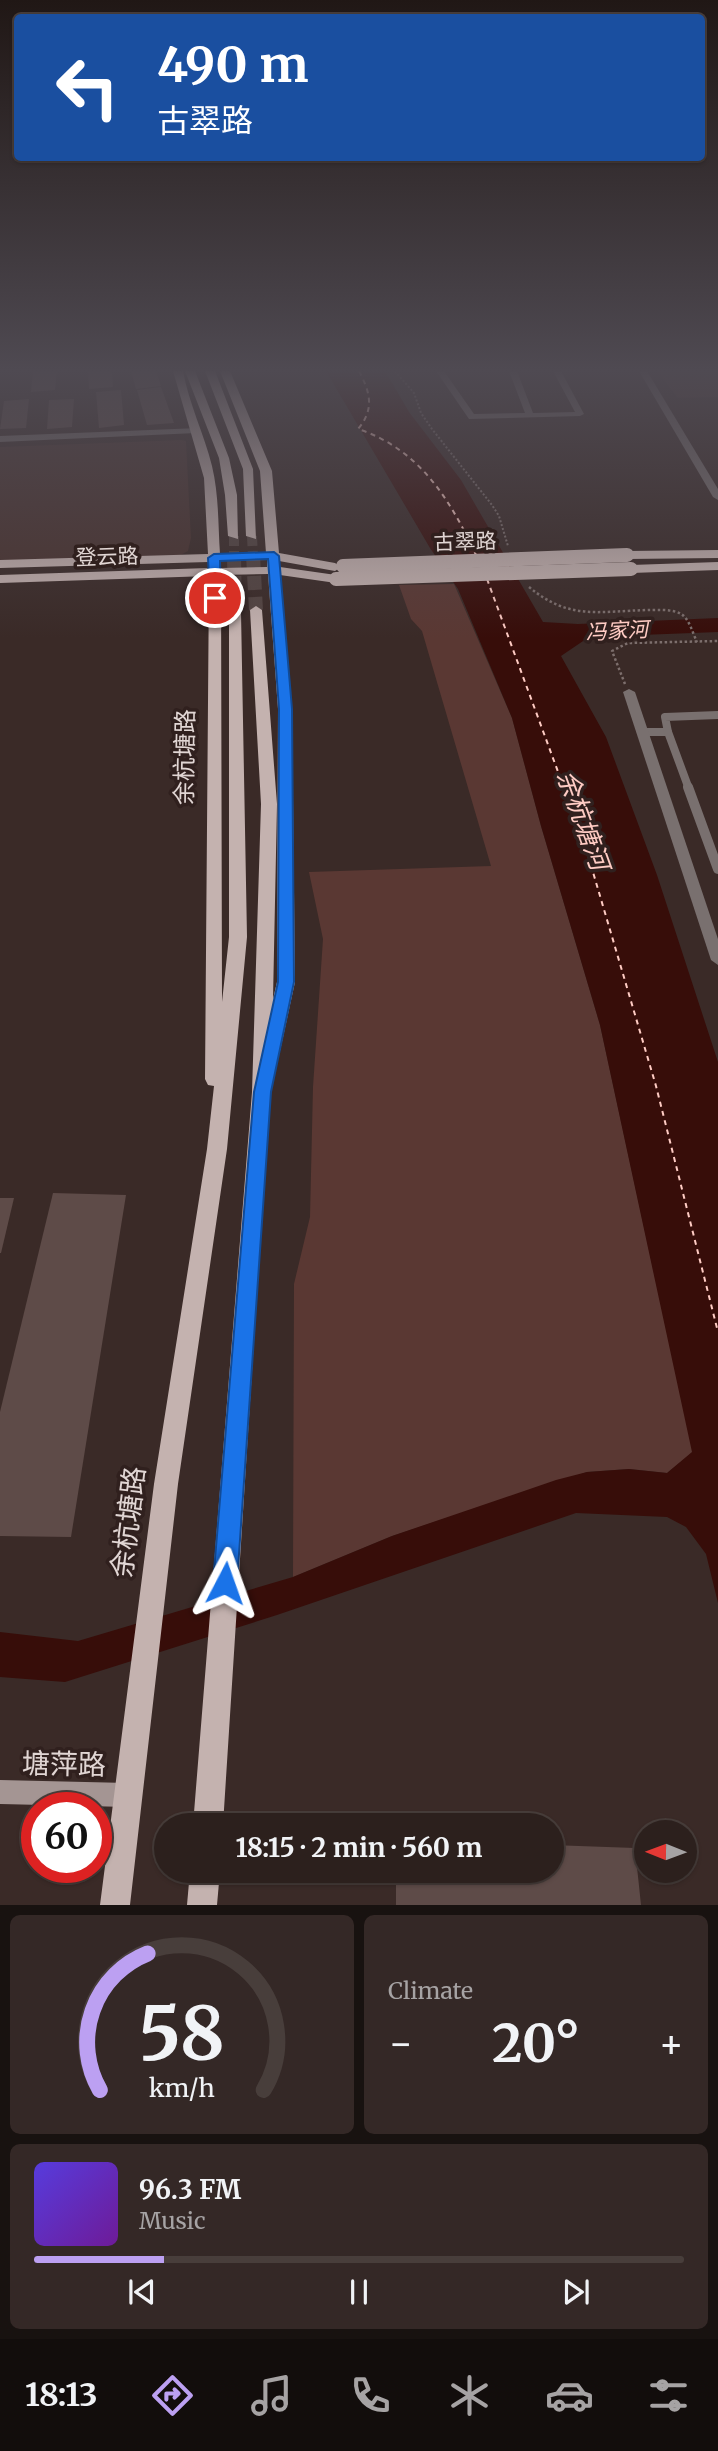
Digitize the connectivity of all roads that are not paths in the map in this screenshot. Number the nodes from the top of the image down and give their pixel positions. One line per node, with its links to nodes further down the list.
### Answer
1 (205, 460): 12 (main road, 余杭塘路)
2 (224, 460): 7 (main road)
3 (244, 460): 8 (main road)
4 (262, 460): 10 (main road)
5 (696, 460): 6 (street)
6 (718, 497)
7 (234, 536)
8 (252, 536)
9 (718, 554): 14 (main road, 古翠路, bridge)
10 (274, 563): 12 (main road, 古翠路); 14 (main road, 古翠路); 24 (main road)
11 (0, 564): 12 (main road, 登云路)
12 (214, 566): 15 (main road, 登云路); 25 (main road, 余杭塘路)
13 (718, 566): 14 (main road, 古翠路, bridge)
14 (335, 573)
15 (0, 579)
16 (256, 610): 24 (main road)
17 (235, 612): 25 (main road, 余杭塘路)
18 (629, 692): 20 (street)
19 (718, 715): 21 (lane)
20 (642, 732): 21 (lane); 23 (street)
21 (668, 732): 22 (lane)
22 (718, 869)
23 (718, 960)
24 (262, 1092): 28 (main road)
25 (218, 1149): 27 (main road, 余杭塘路)
26 (0, 1792): 27 (street, 塘萍路)
27 (128, 1795): 30 (main road, 余杭塘路)
28 (209, 1813)
29 (204, 1883): 31 (main road)
30 (115, 1905)
31 (202, 1905)

